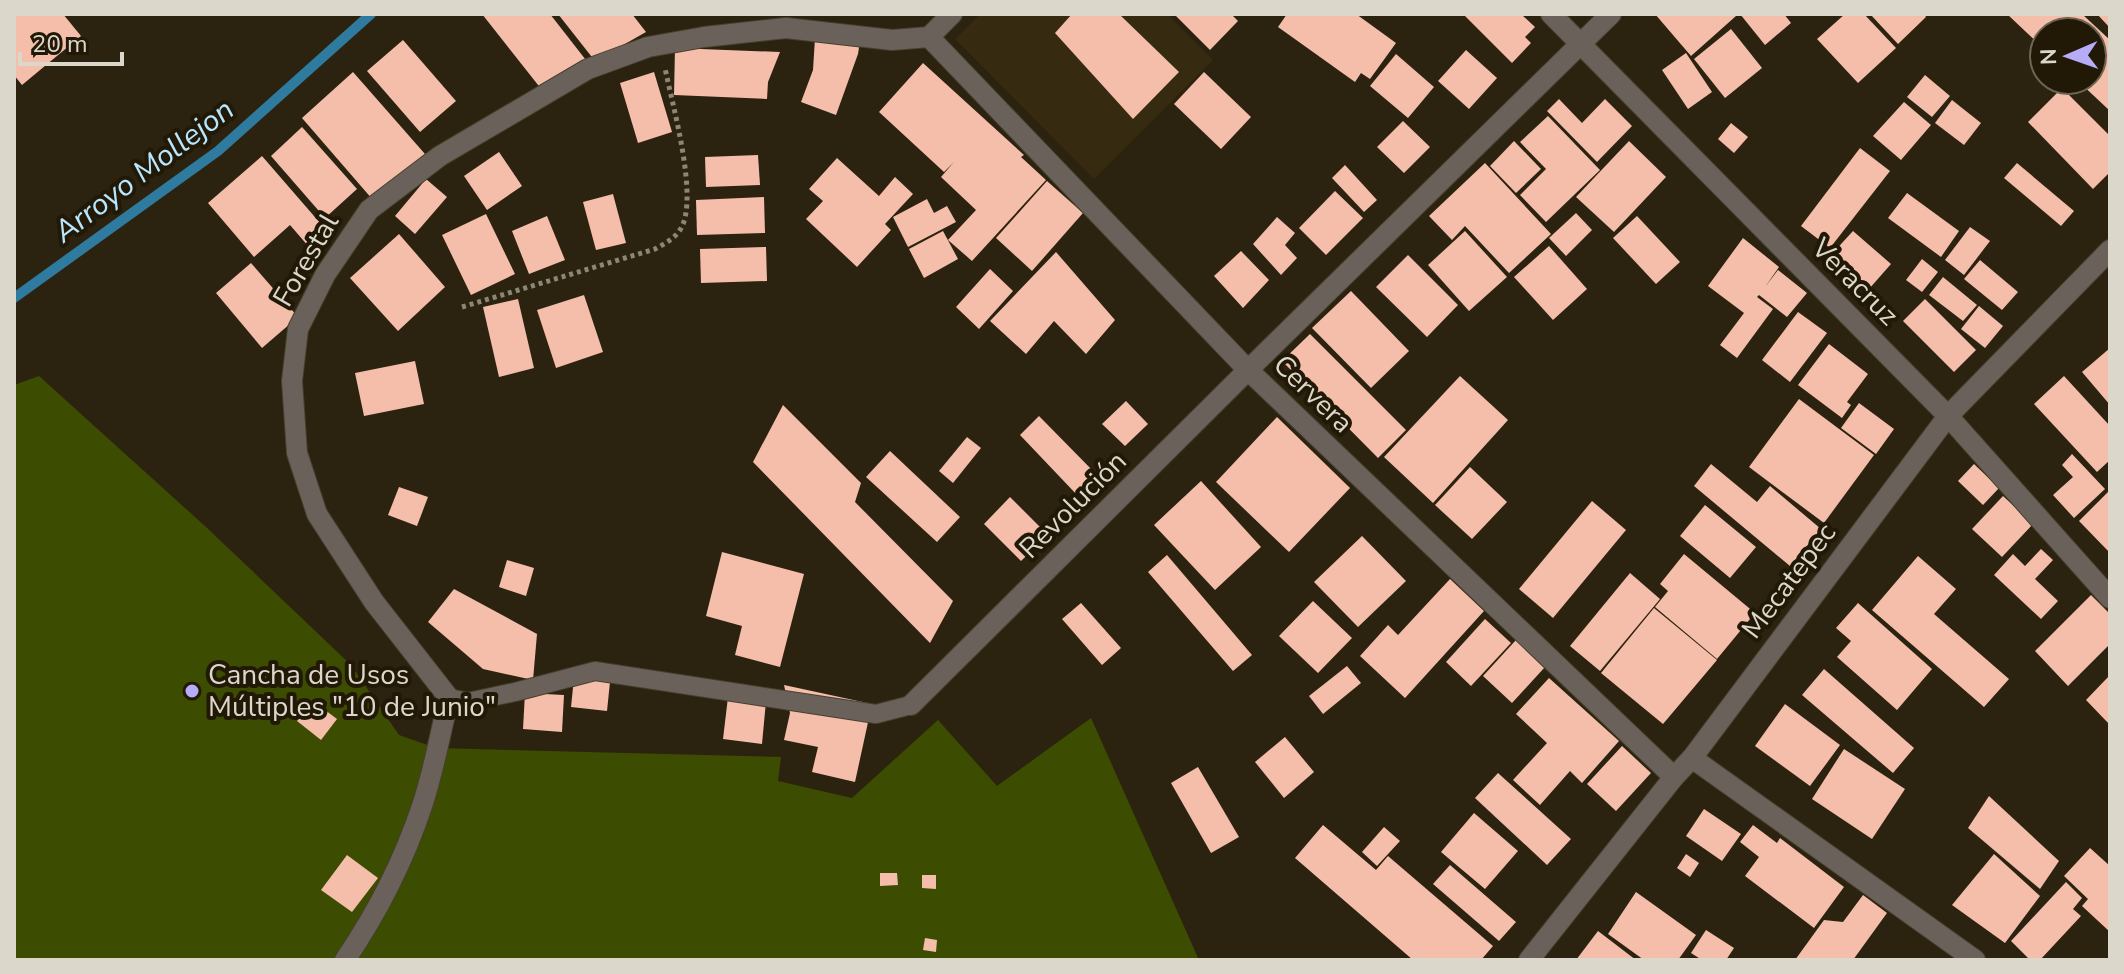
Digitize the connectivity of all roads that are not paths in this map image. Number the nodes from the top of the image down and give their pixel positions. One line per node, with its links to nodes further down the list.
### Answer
1 (952, 14): 4 (street)
2 (1551, 14): 5 (street, Veracruz)
3 (1611, 14): 5 (street, Revolución)
4 (929, 37): 7 (street, Cervera); 10 (street, Forestal)
5 (1580, 44): 7 (street, Revolución); 8 (street, Veracruz)
6 (2110, 250): 8 (street, Mecatepec)
7 (1248, 370): 11 (street, Revolución); 13 (street, Cervera)
8 (1948, 416): 9 (street, Veracruz); 12 (street, Mecatepec)
9 (2110, 598)
10 (449, 698): 11 (lane, Revolución); 14 (street)
11 (911, 705)
12 (1692, 758): 13 (street, Mecatepec); 16 (street)
13 (1674, 777): 15 (street, Mecatepec)
14 (345, 960)
15 (1529, 960)
16 (1975, 960)

